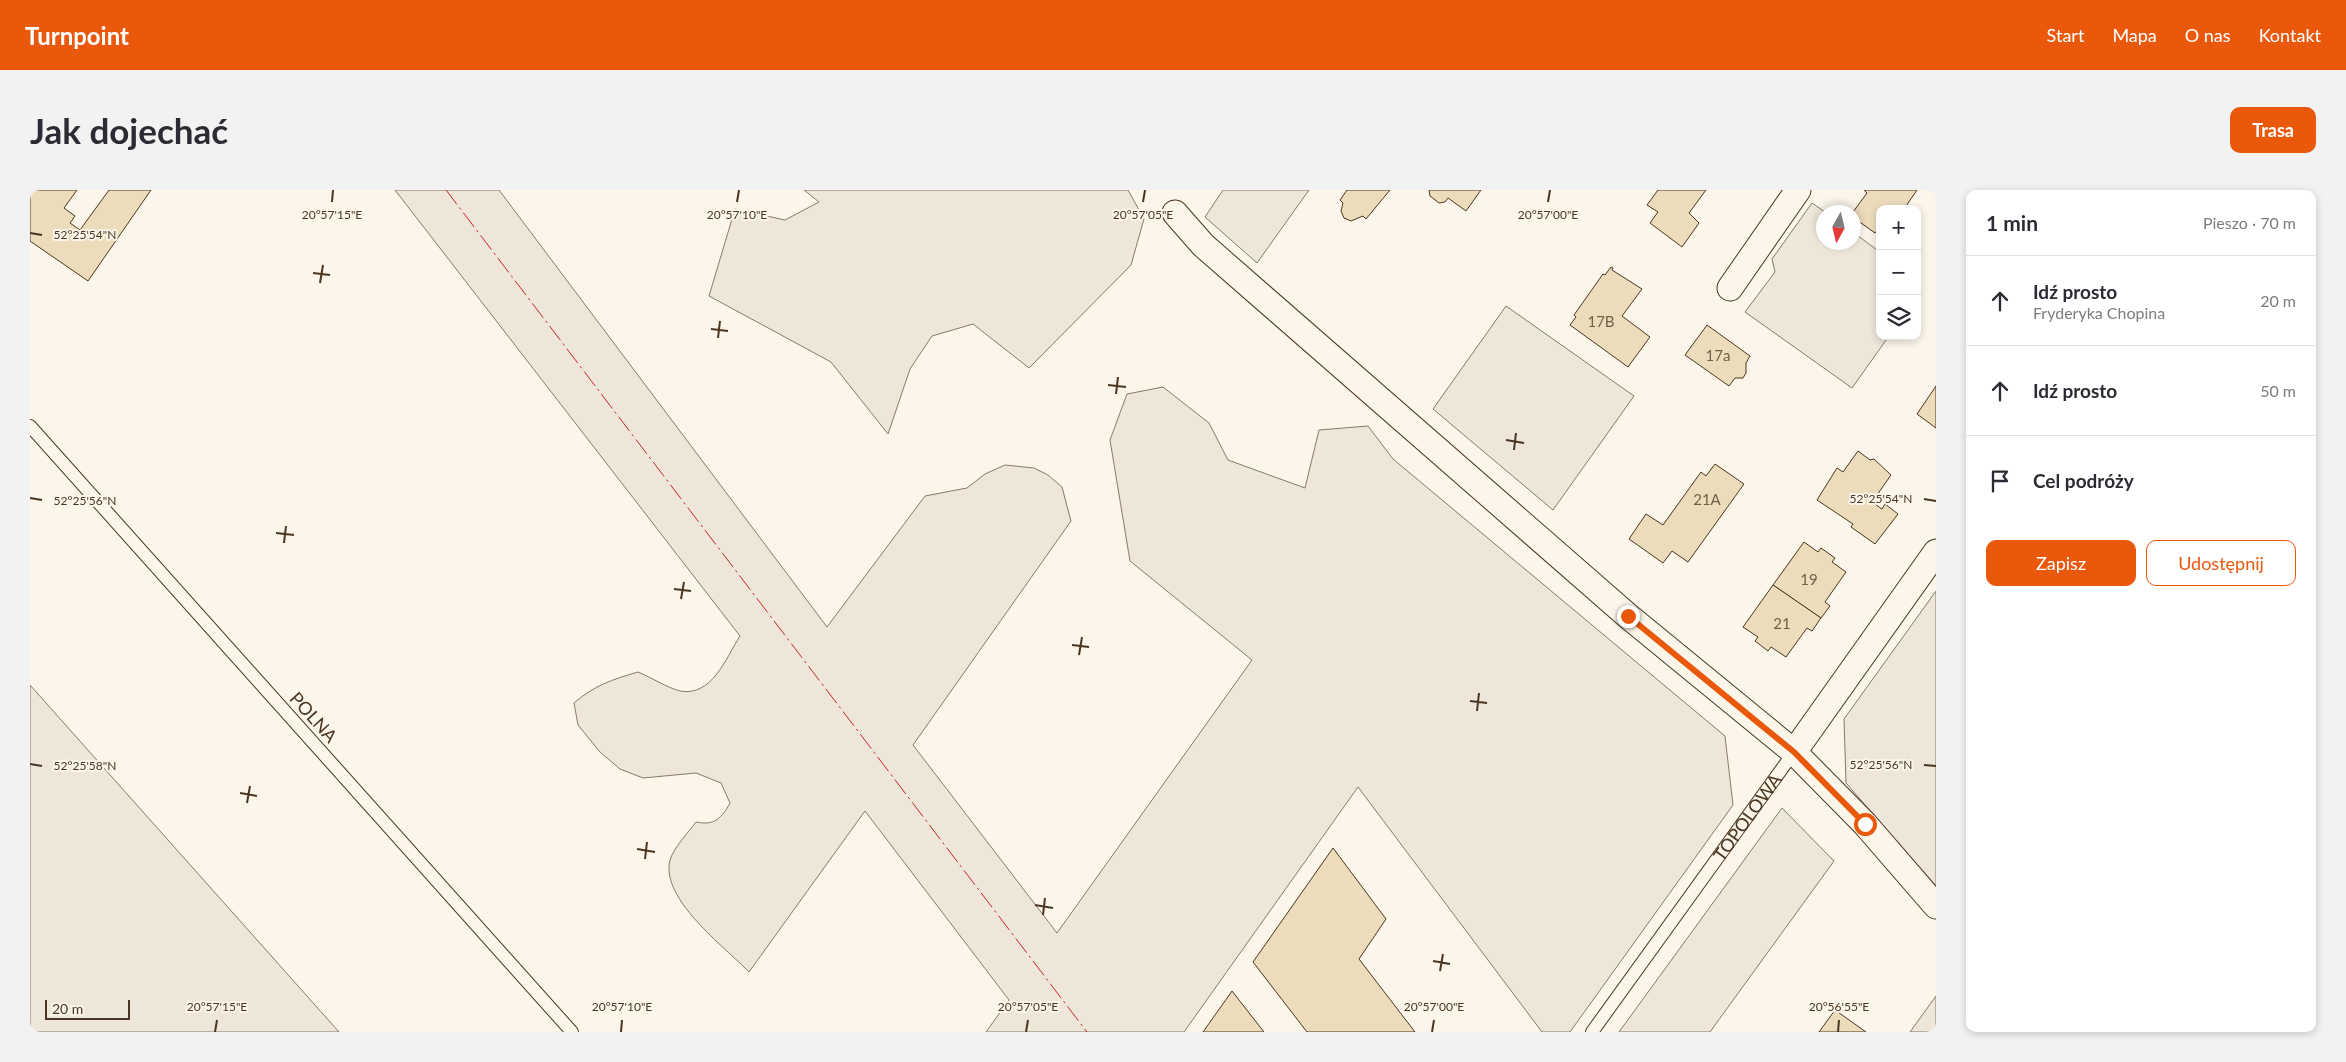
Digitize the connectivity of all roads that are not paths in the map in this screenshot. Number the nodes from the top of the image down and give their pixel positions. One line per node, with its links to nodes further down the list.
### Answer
1 (1798, 190): 3 (street)
2 (1175, 213): 6 (street)
3 (1730, 288)
4 (30, 426): 8 (lane, POLNA)
5 (1936, 552): 6 (street, TOPOLOWA)
6 (1794, 752): 7 (street); 9 (lane, TOPOLOWA)
7 (1936, 906)
8 (572, 1032)
9 (1592, 1032)

